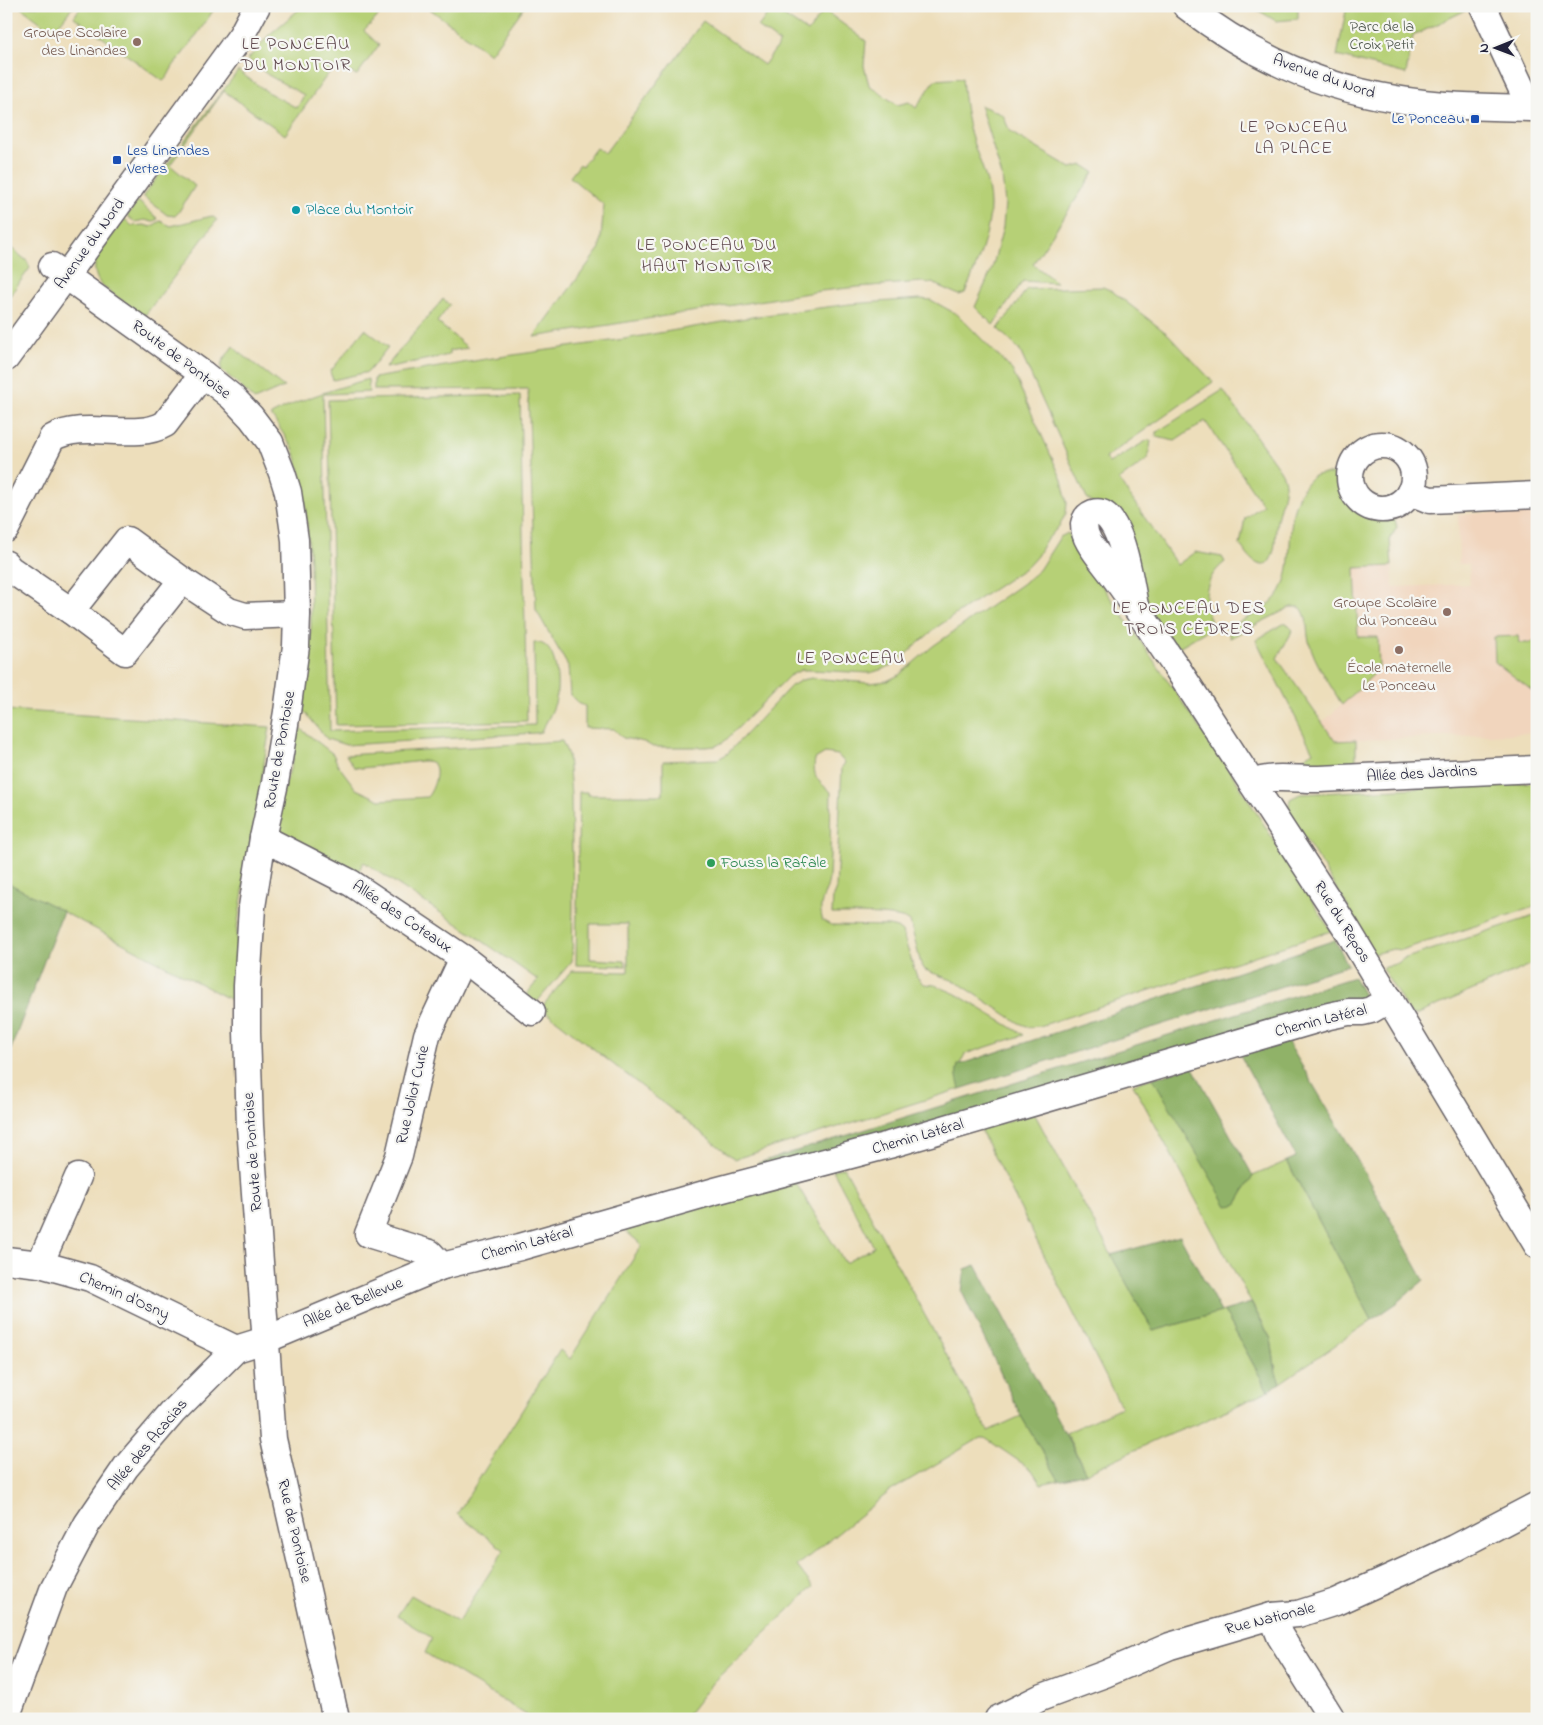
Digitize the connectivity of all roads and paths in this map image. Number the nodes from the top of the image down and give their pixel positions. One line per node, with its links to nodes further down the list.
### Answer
1 (240, 6): 7 (street, Avenue du Nord)
2 (257, 6): 7 (street, Avenue du Nord)
3 (1186, 6): 6 (street, Avenue du Nord)
4 (1201, 6): 6 (street, Avenue du Nord)
5 (1483, 6): 6 (street)
6 (1533, 101)
7 (59, 271): 8 (street, Avenue du Nord); 9 (street, Avenue du Nord); 10 (street, Route de Pontoise)
8 (6, 329)
9 (6, 358)
10 (203, 374): 13 (street); 18 (street, Route de Pontoise)
11 (1410, 492): 12 (street)
12 (1537, 496)
13 (6, 529)
14 (6, 564): 17 (street)
15 (182, 580): 17 (street); 17 (street); 18 (street)
16 (1135, 606): 20 (street, Rue du Repos)
17 (71, 611)
18 (297, 614): 21 (street, Route de Pontoise)
19 (1537, 769): 20 (street, Allée des Jardins)
20 (1259, 793): 23 (street, Rue du Repos)
21 (263, 838): 22 (street, Allée des Coteaux); 30 (street, Route de Pontoise)
22 (463, 958): 24 (street, Allée des Coteaux); 29 (street, Rue Joliot Curie)
23 (1390, 999): 26 (street, Rue du Repos); 29 (street, Chemin Latéral)
24 (532, 1012)
25 (78, 1177): 28 (street)
26 (1537, 1245)
27 (6, 1260): 28 (street, Chemin d'Osny)
28 (40, 1264): 31 (street, Chemin d'Osny)
29 (442, 1266): 30 (street, Allée de Bellevue)
30 (265, 1340): 31 (street, Allée des Acacias); 35 (street, Rue de Pontoise)
31 (236, 1349): 34 (street, Allée des Acacias)
32 (1537, 1505): 33 (street, Rue Nationale)
33 (1272, 1616): 36 (street, Rue Nationale); 37 (street)
34 (6, 1718)
35 (336, 1719)
36 (998, 1719)
37 (1332, 1719)

